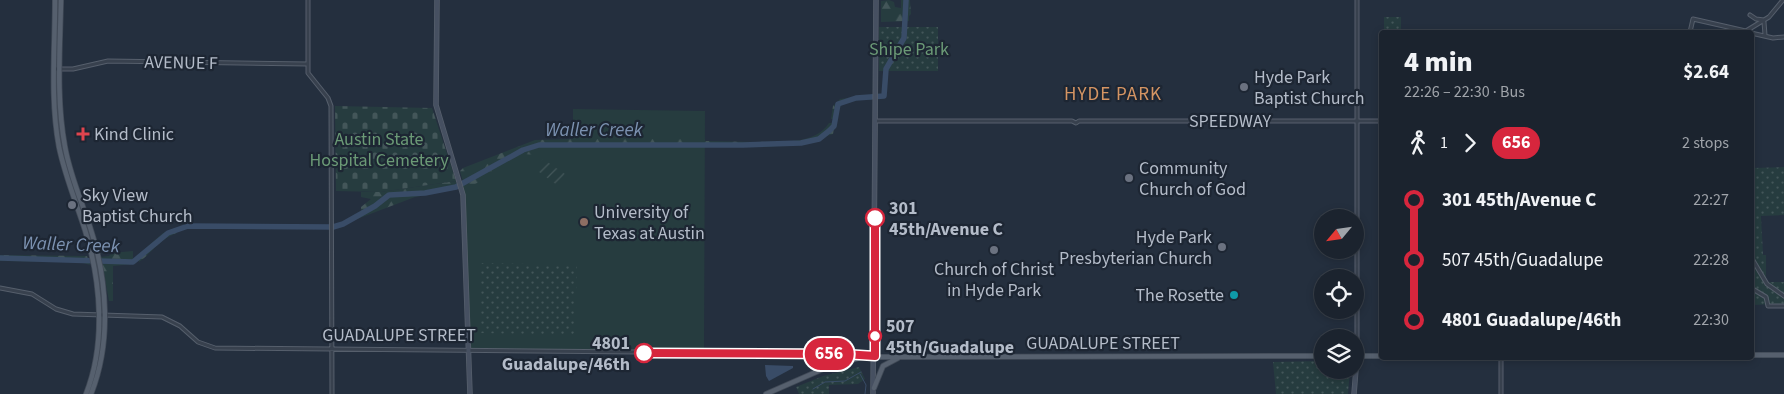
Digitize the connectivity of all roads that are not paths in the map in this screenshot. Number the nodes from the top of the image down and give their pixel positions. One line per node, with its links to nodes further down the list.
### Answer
1 (55, 0): 17 (main road)
2 (60, 0): 17 (main road)
3 (308, 0): 16 (street)
4 (437, 0): 31 (main road)
5 (876, 0): 18 (main road)
6 (1357, 0): 19 (street)
7 (1783, 0): 9 (street)
8 (1750, 15): 9 (street)
9 (1764, 20): 12 (street); 14 (street)
10 (1690, 30): 11 (street)
11 (1740, 30)
12 (1751, 30)
13 (1754, 33): 14 (street)
14 (1765, 36): 15 (street)
15 (1784, 37)
16 (308, 64): 17 (street, AVENUE F); 30 (street)
17 (57, 69): 21 (main road)
18 (876, 121): 19 (street, SPEEDWAY); 34 (main road)
19 (1357, 121): 20 (street, SPEEDWAY); 29 (street)
20 (1379, 121)
21 (96, 262): 27 (main road); 28 (main road)
22 (1754, 262): 25 (street)
23 (0, 288): 27 (street, GUADALUPE STREET)
24 (1754, 290): 26 (street)
25 (1784, 296)
26 (1784, 306)
27 (98, 315): 28 (street, GUADALUPE STREET); 43 (main road)
28 (104, 315): 30 (street, GUADALUPE STREET); 44 (main road)
29 (1356, 329)
30 (332, 349): 31 (street, GUADALUPE STREET); 45 (street)
31 (469, 349): 39 (street, GUADALUPE STREET); 46 (main road)
32 (1754, 355): 33 (main road)
33 (1784, 355)
34 (875, 356): 35 (main road, GUADALUPE STREET); 39 (main road, GUADALUPE STREET); 42 (main road)
35 (902, 356): 36 (main road, GUADALUPE STREET); 42 (main road)
36 (1314, 356)
37 (1364, 356): 38 (main road)
38 (1379, 356)
39 (862, 357): 47 (main road)
40 (1501, 360): 50 (street)
41 (1355, 379): 49 (main road)
42 (874, 388): 48 (main road)
43 (86, 394)
44 (92, 394)
45 (332, 394)
46 (470, 394)
47 (766, 394)
48 (873, 394)
49 (1354, 394)
50 (1501, 394)

